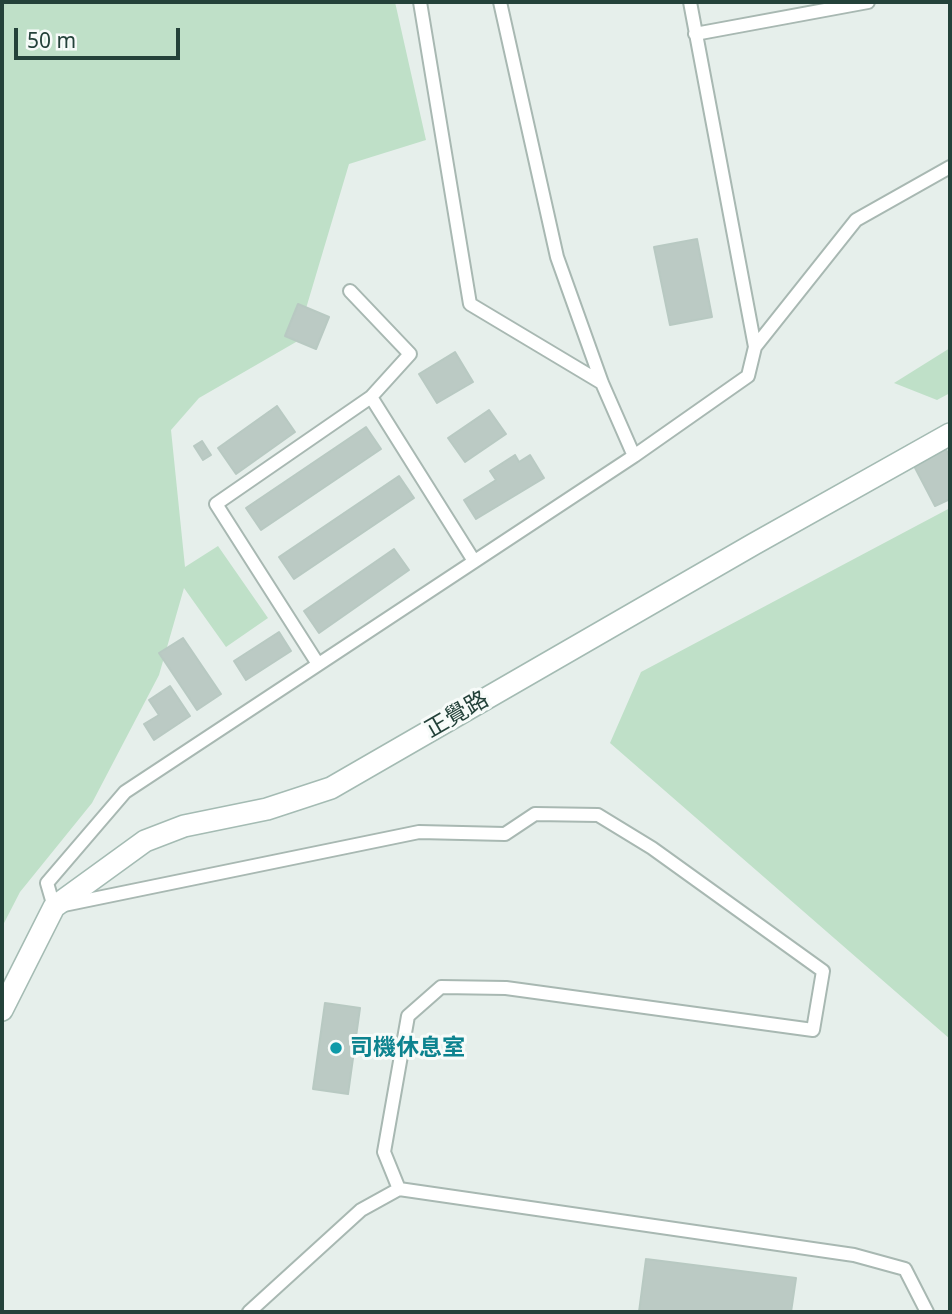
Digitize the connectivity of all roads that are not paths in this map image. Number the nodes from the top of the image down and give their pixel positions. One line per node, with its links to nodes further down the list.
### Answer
1 (420, 2): 9 (lane)
2 (500, 2): 9 (lane)
3 (690, 2): 5 (lane)
4 (867, 2): 5 (lane)
5 (695, 34): 8 (lane)
6 (950, 167): 8 (lane)
7 (350, 291): 10 (lane)
8 (755, 347): 12 (lane)
9 (602, 383): 12 (lane)
10 (371, 397): 13 (lane); 14 (lane)
11 (950, 434): 15 (street, 正覺路)
12 (634, 456): 13 (lane)
13 (474, 561): 14 (lane)
14 (318, 664): 15 (lane)
15 (54, 907): 16 (street, 正覺路); 17 (lane)
16 (2, 1010)
17 (399, 1189): 18 (lane); 21 (lane)
18 (265, 1298): 19 (lane); 20 (lane)
19 (249, 1312)
20 (263, 1312)
21 (927, 1312)

